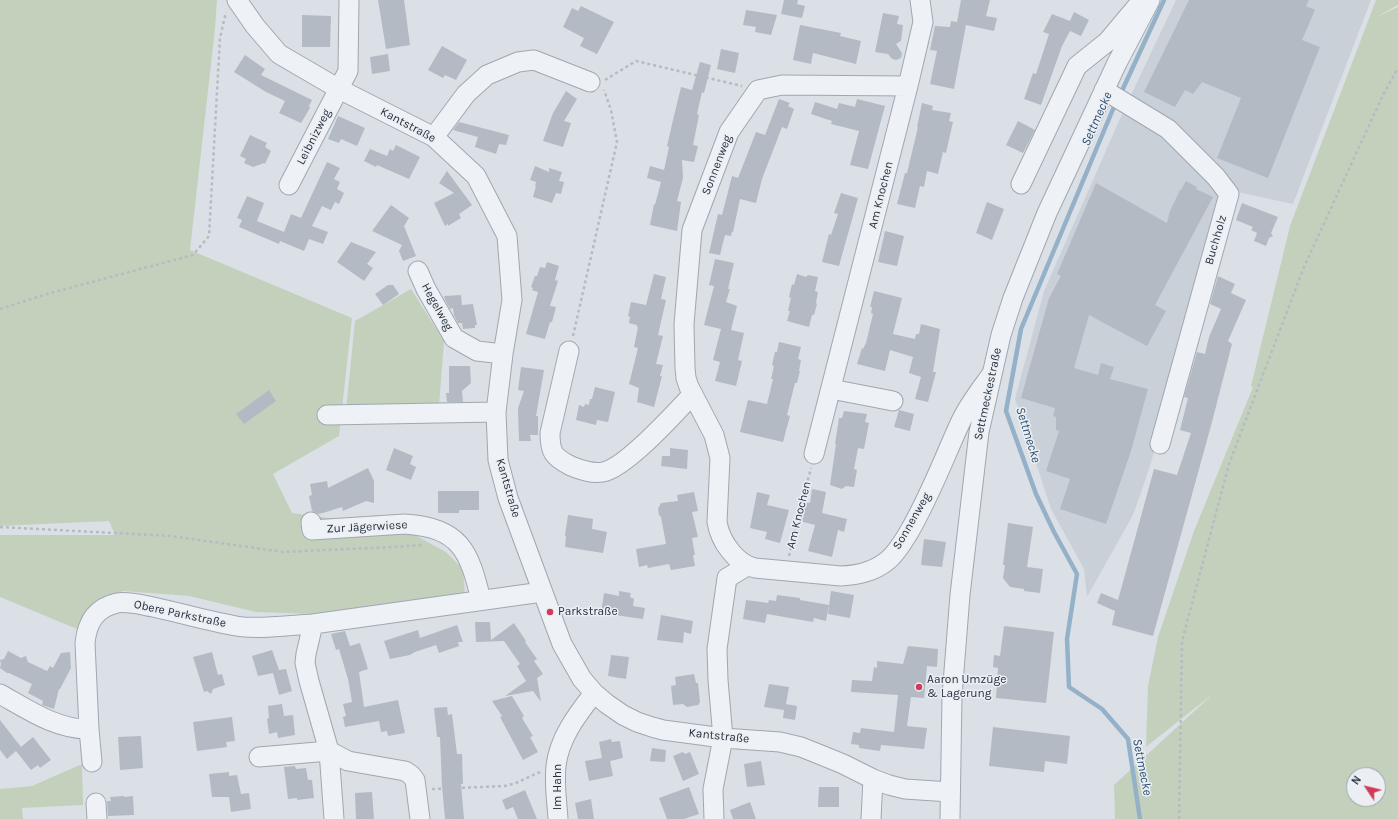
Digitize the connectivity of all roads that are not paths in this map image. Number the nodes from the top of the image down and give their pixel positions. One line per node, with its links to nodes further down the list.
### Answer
1 (349, 0): 8 (street, Leibnizweg)
2 (920, 0): 7 (street, Am Knochen)
3 (1142, 0): 11 (street)
4 (1150, 0): 9 (street, Settmeckestraße)
5 (232, 4): 8 (street, Kantstraße)
6 (590, 82): 10 (street)
7 (908, 86): 17 (street, Am Knochen); 18 (street, Sonnenweg)
8 (339, 89): 10 (street, Kantstraße); 12 (street, Leibnizweg)
9 (1108, 92): 16 (street, Settmeckestraße); 22 (street, Buchholz)
10 (434, 137): 15 (street, Kantstraße)
11 (1021, 184)
12 (289, 185)
13 (418, 271): 15 (street, Hegelweg)
14 (570, 350): 18 (street)
15 (503, 354): 20 (street, Kantstraße)
16 (992, 375): 25 (street, Sonnenweg); 37 (street, Settmeckestraße)
17 (831, 389): 19 (street); 23 (street, Am Knochen)
18 (693, 394): 25 (street, Sonnenweg)
19 (893, 401)
20 (496, 412): 21 (street); 26 (street, Kantstraße)
21 (327, 415)
22 (1160, 444)
23 (814, 454)
24 (311, 522): 27 (street, Zur Jägerwiese)
25 (748, 566): 32 (street)
26 (542, 592): 27 (street); 29 (street, Kantstraße)
27 (481, 600): 28 (street)
28 (313, 624): 31 (street, Obere Parkstraße); 33 (street)
29 (594, 693): 32 (street, Kantstraße); 40 (street, Im Hahn)
30 (0, 694): 31 (street)
31 (89, 730): 35 (street, Obere Parkstraße)
32 (723, 738): 36 (street, Kantstraße); 41 (street)
33 (329, 750): 34 (street); 38 (street); 39 (street)
34 (259, 758)
35 (92, 762)
36 (873, 779): 37 (street, Kantstraße); 42 (street)
37 (950, 792): 43 (street, Settmeckestraße)
38 (334, 819)
39 (420, 819)
40 (558, 819)
41 (714, 819)
42 (871, 819)
43 (950, 819)

